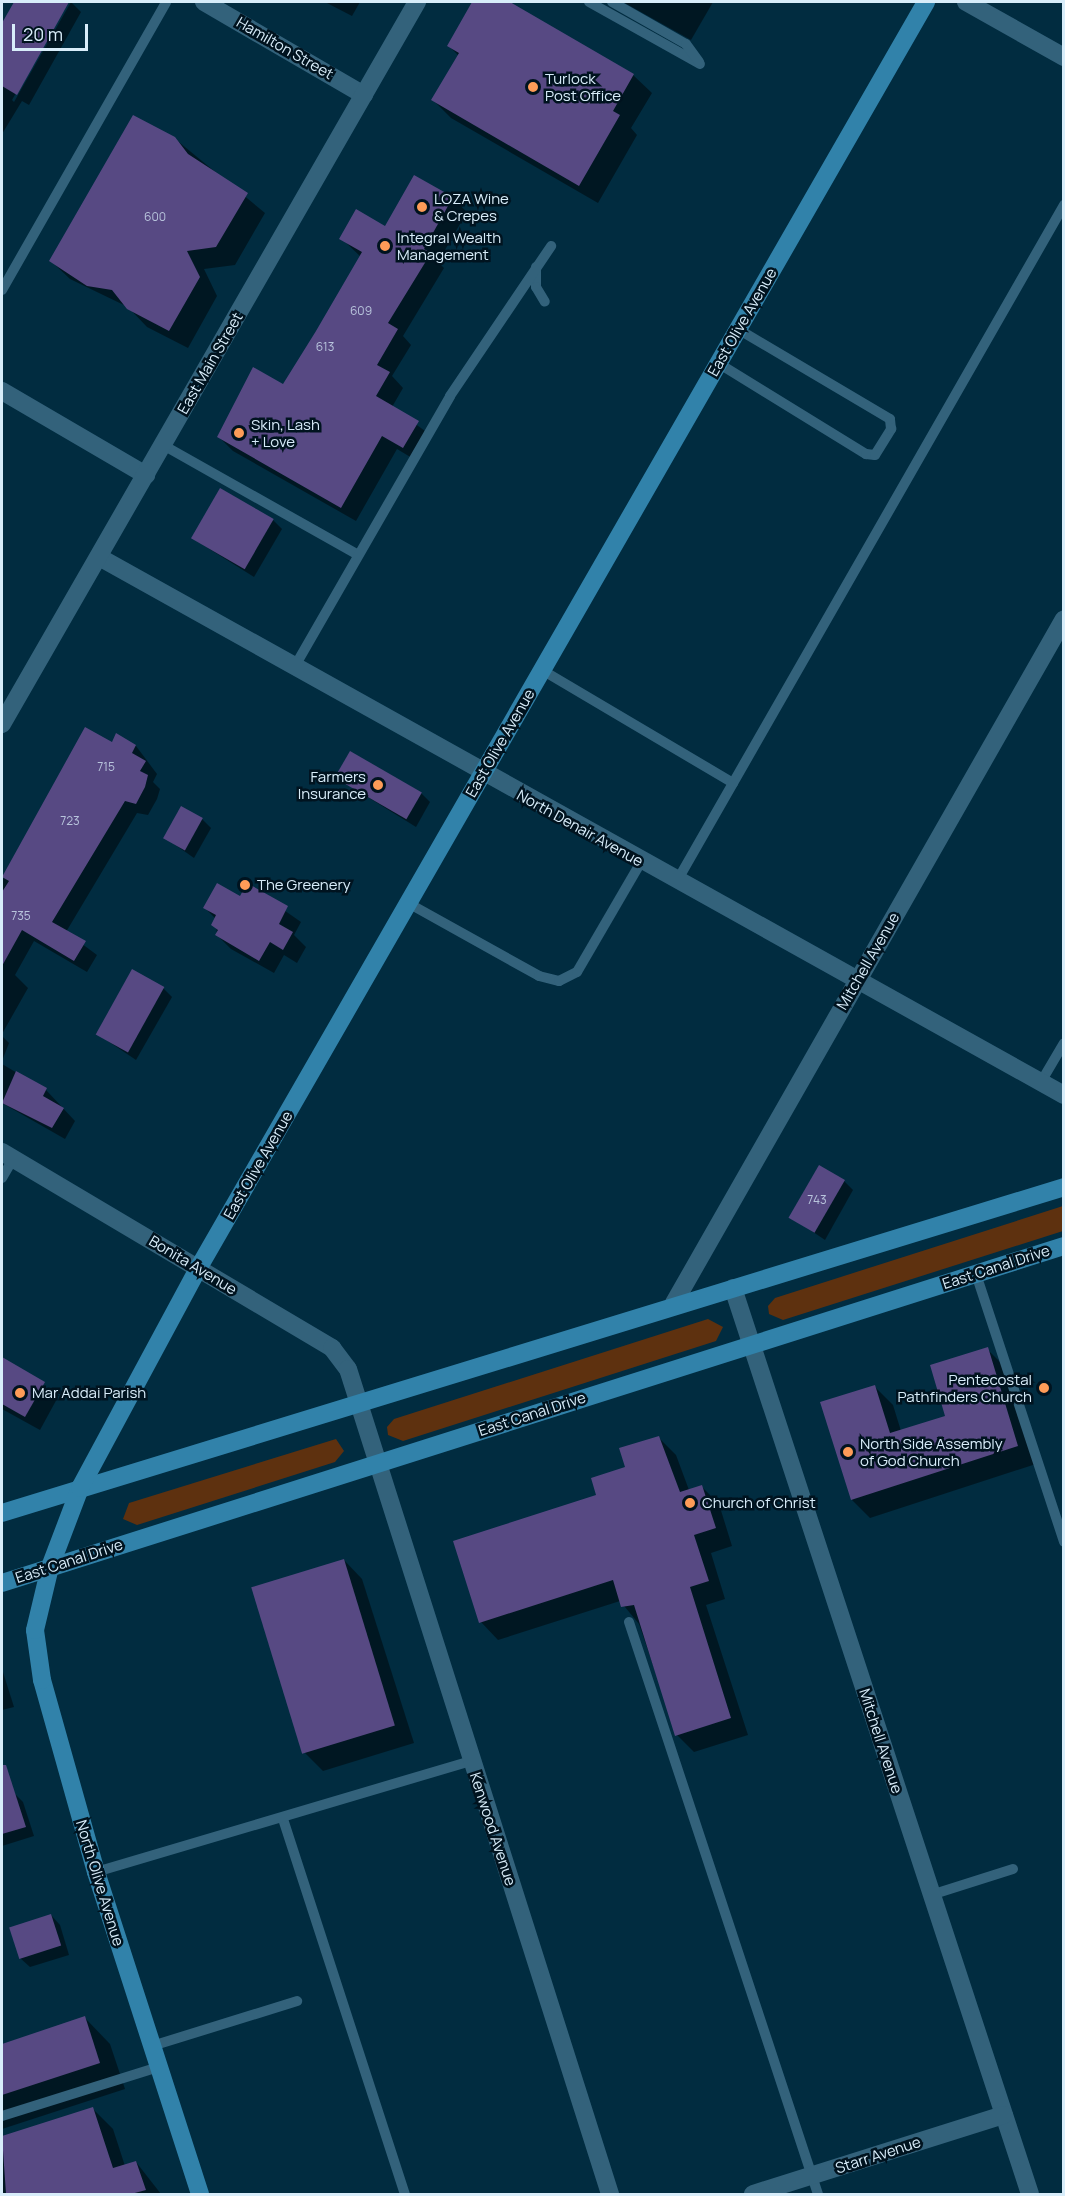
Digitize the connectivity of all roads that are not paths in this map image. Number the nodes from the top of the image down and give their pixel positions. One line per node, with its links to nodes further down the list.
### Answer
1 (166, 2): 13 (lane)
2 (204, 2): 9 (street, Hamilton Street)
3 (417, 2): 9 (street, East Main Street)
4 (589, 2): 5 (lane)
5 (612, 2)
6 (926, 2): 15 (street, East Olive Avenue)
7 (966, 2): 8 (street)
8 (1064, 57)
9 (364, 95): 18 (street, East Main Street)
10 (1064, 205): 27 (lane)
11 (551, 246): 12 (lane)
12 (536, 267): 14 (lane); 20 (lane)
13 (2, 290)
14 (545, 302)
15 (738, 329): 16 (street, East Olive Avenue); 16 (lane)
16 (718, 363): 24 (street, East Olive Avenue)
17 (2, 391): 19 (street)
18 (163, 445): 19 (street, East Main Street); 20 (lane)
19 (146, 475): 21 (street, East Main Street)
20 (358, 555): 23 (lane)
21 (99, 558): 23 (street, North Denair Avenue); 25 (street, East Main Street)
22 (1064, 619): 31 (street, Mitchell Avenue)
23 (295, 666): 26 (street, North Denair Avenue)
24 (542, 670): 26 (street, East Olive Avenue); 27 (lane)
25 (2, 724)
26 (483, 774): 28 (street, North Denair Avenue); 30 (street, East Olive Avenue)
27 (734, 783): 29 (lane)
28 (641, 862): 29 (street, North Denair Avenue); 30 (lane)
29 (677, 881): 31 (street, North Denair Avenue)
30 (408, 903): 39 (street, East Olive Avenue)
31 (856, 980): 33 (street, North Denair Avenue); 42 (street, Mitchell Avenue)
32 (1064, 1043): 33 (lane)
33 (1041, 1082): 34 (street, North Denair Avenue)
34 (1064, 1095)
35 (7, 1156): 36 (lane); 39 (street, Bonita Avenue)
36 (2, 1178)
37 (1064, 1187): 41 (street)
38 (1064, 1246): 40 (street, East Canal Drive)
39 (199, 1268): 44 (street, Bonita Avenue); 46 (street, East Olive Avenue)
40 (976, 1274): 43 (street, East Canal Drive); 48 (lane)
41 (733, 1288): 42 (street); 43 (street, Mitchell Avenue)
42 (674, 1303): 44 (street)
43 (752, 1345): 45 (street, East Canal Drive); 56 (street, Mitchell Avenue)
44 (358, 1401): 45 (street, Bonita Avenue); 46 (street)
45 (376, 1463): 49 (street, East Canal Drive); 52 (street, Kenwood Avenue)
46 (80, 1488): 47 (street); 49 (street, North Olive Avenue)
47 (2, 1513)
48 (1064, 1542)
49 (50, 1567): 50 (street, East Canal Drive); 55 (street, North Olive Avenue)
50 (2, 1583)
51 (629, 1622): 62 (lane)
52 (471, 1761): 53 (lane); 65 (street, Kenwood Avenue)
53 (283, 1819): 55 (lane); 64 (lane)
54 (1013, 1869): 56 (lane)
55 (96, 1872): 58 (street, North Olive Avenue)
56 (932, 1895): 60 (street, Mitchell Avenue)
57 (297, 2001): 58 (lane)
58 (152, 2046): 59 (street, North Olive Avenue)
59 (158, 2067): 61 (lane); 63 (street, North Olive Avenue)
60 (1004, 2115): 62 (street, Starr Avenue); 68 (street, Mitchell Avenue)
61 (2, 2116)
62 (812, 2176): 66 (street, Starr Avenue); 67 (lane)
63 (195, 2193)
64 (405, 2194)
65 (610, 2194)
66 (753, 2194)
67 (818, 2194)
68 (1030, 2194)

